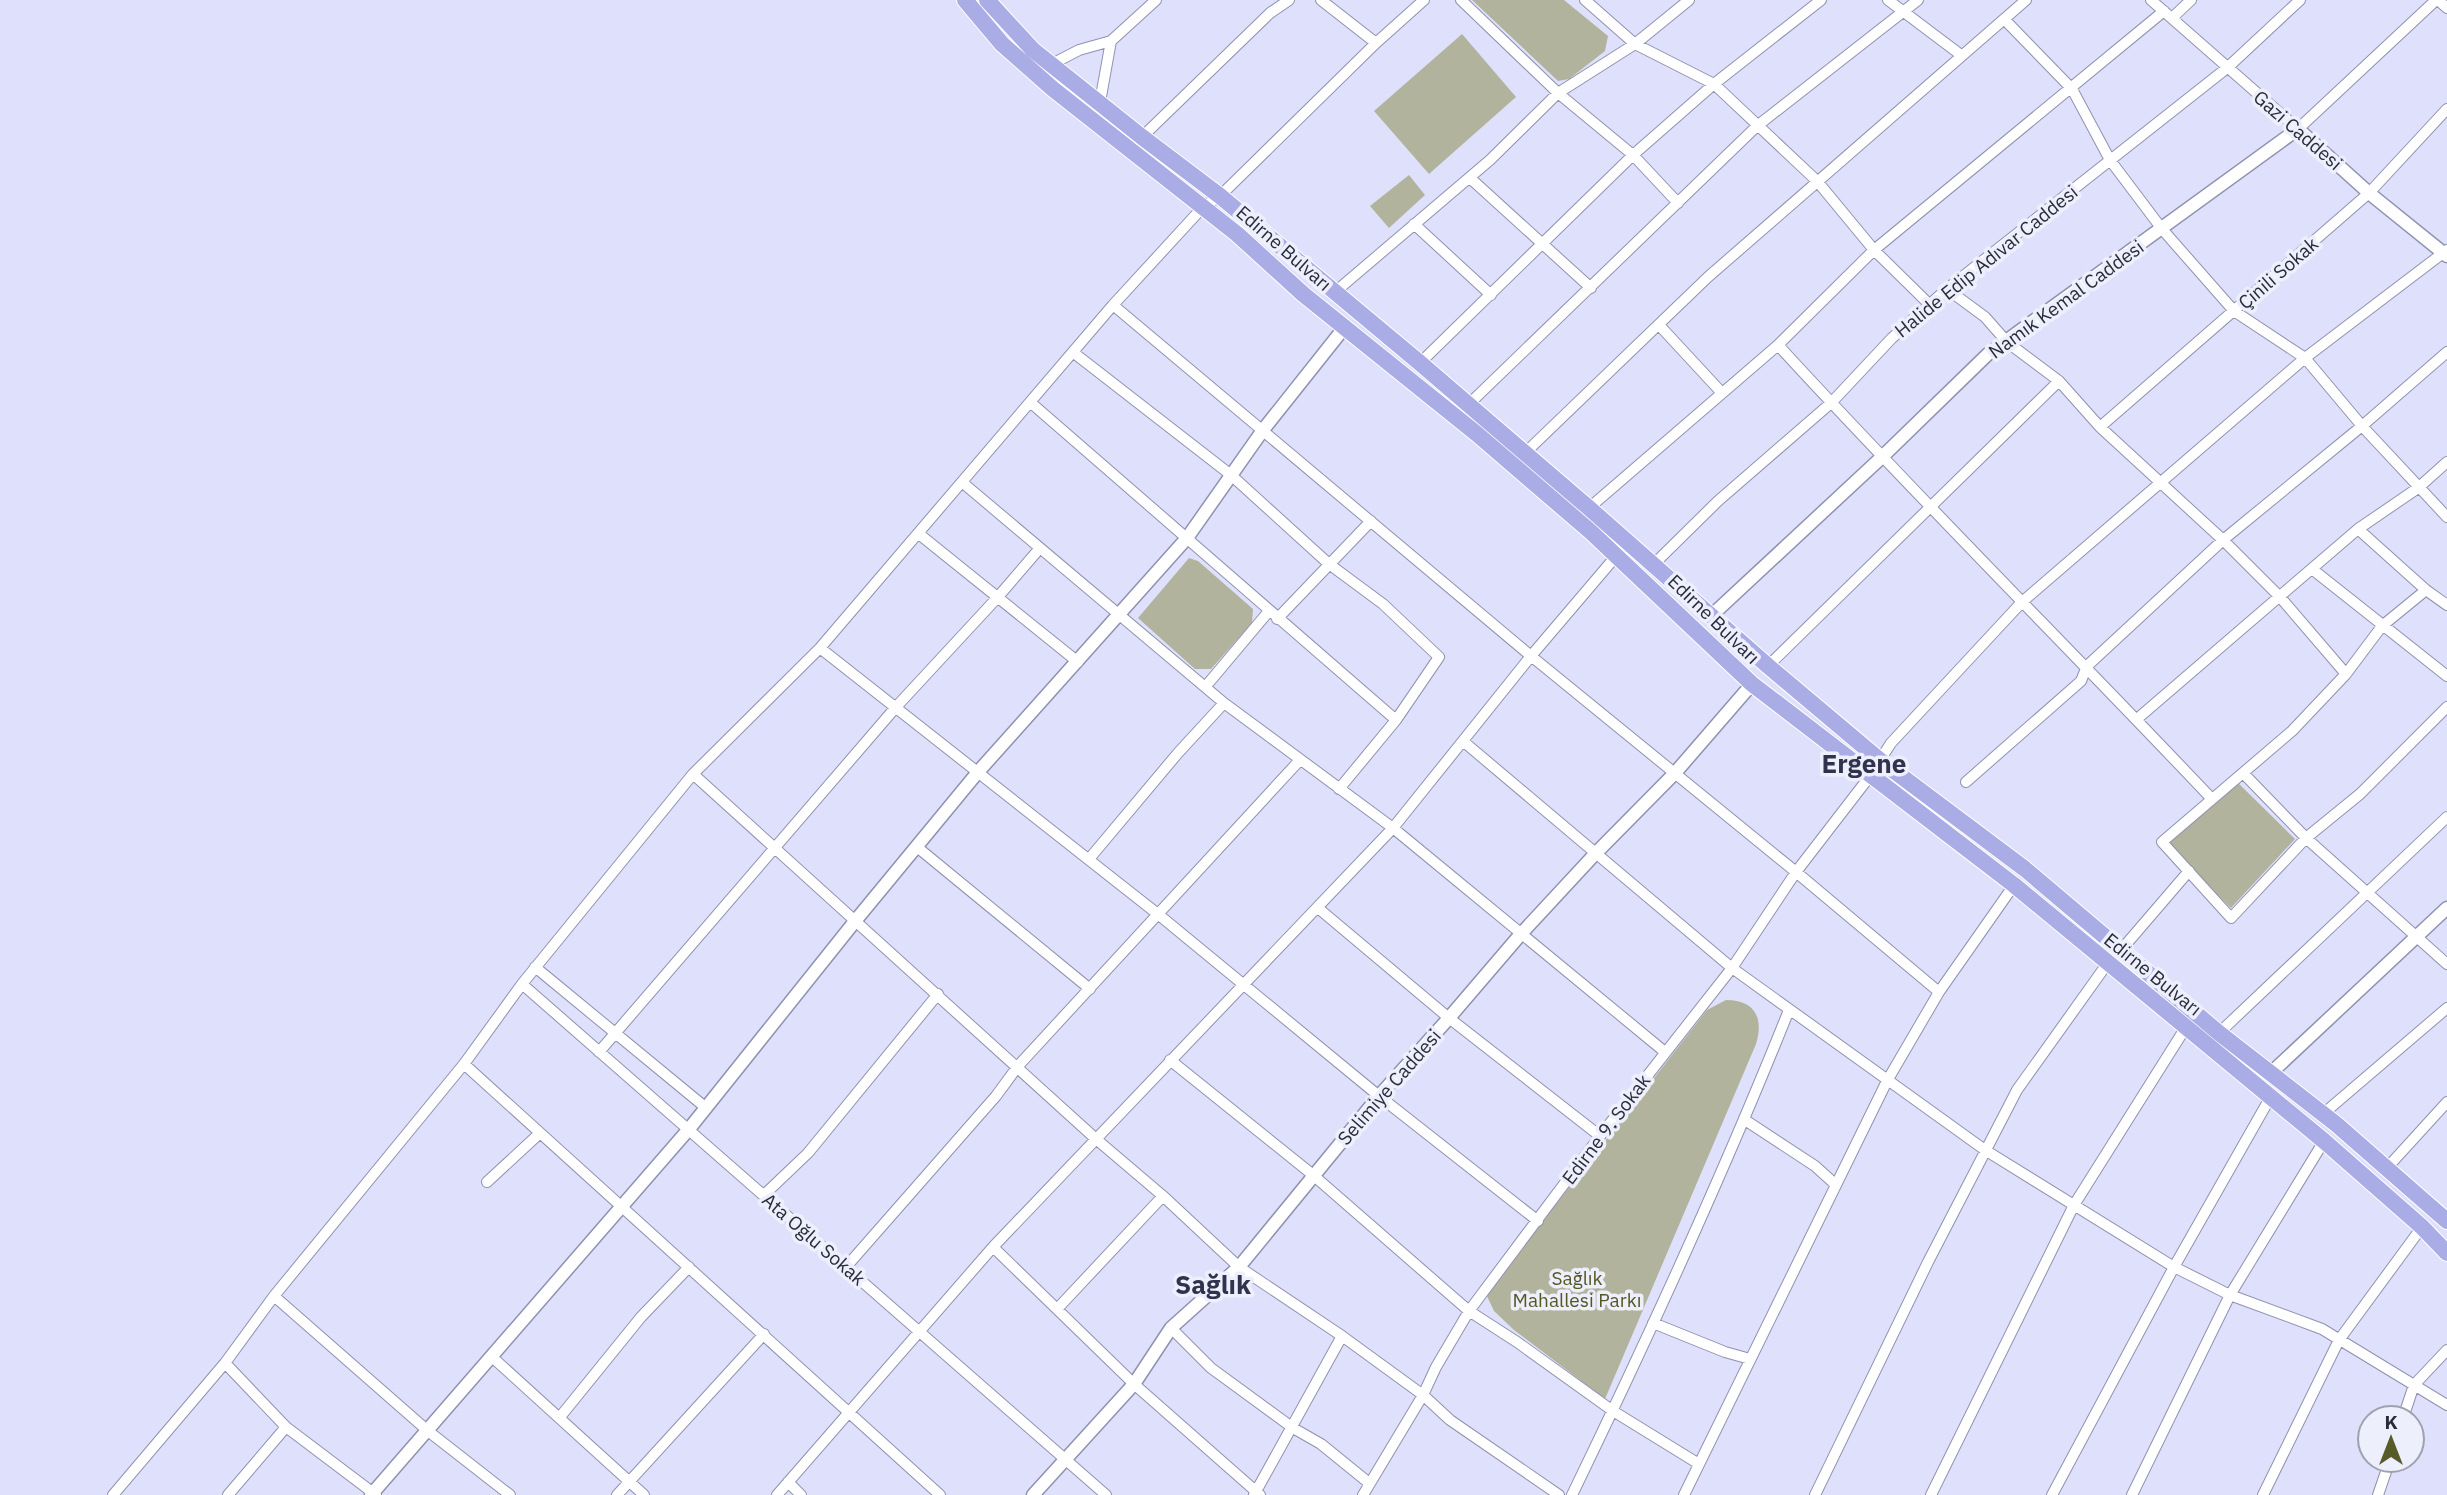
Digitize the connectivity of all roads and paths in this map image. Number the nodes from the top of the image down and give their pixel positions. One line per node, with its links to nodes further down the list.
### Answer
1 (965, 0): 43 (highway, Edirne Bulvarı)
2 (987, 0): 26 (highway, Edirne Bulvarı)
3 (1156, 0): 22 (street)
4 (1289, 0): 35 (street)
5 (1321, 0): 23 (street)
6 (1424, 0): 23 (street)
7 (1461, 0): 30 (street)
8 (1585, 0): 24 (street)
9 (1689, 0): 24 (street)
10 (1821, 0): 28 (street)
11 (1888, 0): 19 (street)
12 (1918, 0): 19 (street)
13 (2026, 0): 21 (street)
14 (2151, 0): 20 (street, Gazi Caddesi)
15 (2191, 0): 20 (street)
16 (2300, 0): 27 (street, Halide Edip Adıvar Caddesi)
17 (2437, 0): 18 (street); 34 (street, Namık Kemal Caddesi)
18 (2447, 8)
19 (1904, 11): 25 (street); 33 (street)
20 (2168, 15): 27 (street, Gazi Caddesi); 29 (street)
21 (2004, 19): 25 (street); 29 (street)
22 (1111, 41): 26 (street); 31 (street)
23 (1376, 43): 41 (street)
24 (1635, 44): 28 (street); 30 (street)
25 (1961, 55): 39 (street)
26 (1052, 64): 31 (highway, Edirne Bulvarı)
27 (2227, 68): 34 (street, Gazi Caddesi); 37 (street, Halide Edip Adıvar Caddesi)
28 (1714, 85): 33 (street); 36 (street)
29 (2072, 89): 37 (street); 47 (street)
30 (1558, 93): 36 (street); 38 (street)
31 (1100, 102): 35 (highway, Edirne Bulvarı)
32 (2447, 109): 40 (street, Çinili Sokak)
33 (1757, 126): 39 (street); 42 (street)
34 (2298, 129): 40 (street, Gazi Caddesi); 45 (street, Namık Kemal Caddesi)
35 (1142, 137): 41 (highway, Edirne Bulvarı)
36 (1633, 155): 42 (street); 46 (street)
37 (2110, 160): 45 (street); 50 (street, Halide Edip Adıvar Caddesi)
38 (1469, 178): 44 (street); 46 (street)
39 (1817, 181): 47 (street); 56 (street)
40 (2369, 193): 48 (street, Gazi Caddesi); 55 (street, Çinili Sokak)
41 (1220, 196): 43 (street); 51 (highway, Edirne Bulvarı)
42 (1678, 203): 49 (street)
43 (1203, 207): 53 (street); 57 (highway, Edirne Bulvarı)
44 (1414, 224): 51 (street); 52 (street)
45 (2162, 229): 55 (street); 58 (street, Namık Kemal Caddesi)
46 (1542, 242): 49 (street); 52 (street)
47 (1874, 250): 54 (street); 59 (street)
48 (2446, 253): 62 (street, Edirne 9. Sokak)
49 (1591, 288): 68 (street)
50 (1947, 289): 54 (street, Halide Edip Adıvar Caddesi); 58 (street)
51 (1335, 292): 63 (highway, Edirne Bulvarı)
52 (1491, 295): 63 (street)
53 (1112, 305): 61 (street); 71 (street)
54 (1930, 305): 67 (street, Halide Edip Adıvar Caddesi)
55 (2234, 311): 62 (street); 70 (street, Çinili Sokak)
56 (1659, 325): 65 (street); 72 (street)
57 (1344, 328): 71 (street); 88 (highway, Edirne Bulvarı)
58 (2007, 342): 64 (street); 73 (street, Namık Kemal Caddesi)
59 (1778, 345): 65 (street); 67 (street)
60 (2447, 352): 69 (street)
61 (1074, 353): 66 (street); 75 (street)
62 (2305, 358): 69 (street); 77 (street, Edirne 9. Sokak)
63 (1420, 363): 68 (highway, Edirne Bulvarı)
64 (2059, 381): 70 (street); 79 (street)
65 (1722, 393): 80 (street)
66 (1030, 402): 76 (street); 85 (street)
67 (1831, 403): 73 (street); 90 (street, Halide Edip Adıvar Caddesi)
68 (1468, 405): 72 (highway, Edirne Bulvarı)
69 (2362, 426): 78 (street); 86 (street)
70 (2100, 427): 77 (street)
71 (1263, 429): 75 (street); 82 (street)
72 (1525, 453): 80 (highway, Edirne Bulvarı)
73 (1882, 457): 79 (street); 99 (street, Namık Kemal Caddesi)
74 (2447, 462): 78 (street)
75 (1231, 475): 85 (street); 89 (street)
76 (963, 483): 84 (street); 87 (street)
77 (2160, 484): 86 (street); 95 (street, Edirne 9. Sokak)
78 (2418, 488): 81 (street); 83 (street)
79 (1931, 507): 95 (street); 105 (street)
80 (1590, 508): 90 (highway, Edirne Bulvarı)
81 (2447, 517)
82 (1371, 521): 89 (street); 103 (street)
83 (2358, 529): 91 (street); 92 (street)
84 (919, 534): 94 (street); 102 (street)
85 (1187, 538): 97 (street); 98 (street)
86 (2222, 540): 93 (street); 106 (street)
87 (1040, 548): 94 (street); 98 (street)
88 (1617, 555): 103 (street); 109 (highway, Edirne Bulvarı)
89 (1329, 564): 100 (street); 115 (street)
90 (1653, 565): 99 (highway, Edirne Bulvarı)
91 (2312, 569): 93 (street); 101 (street)
92 (2426, 590): 96 (street); 101 (street)
93 (2280, 597): 107 (street); 114 (street)
94 (998, 598): 104 (street); 112 (street)
95 (2022, 602): 106 (street); 118 (street, Edirne 9. Sokak)
96 (2447, 605)
97 (1269, 611): 100 (street); 110 (street)
98 (1120, 615): 104 (street); 110 (street)
99 (1711, 616): 105 (highway, Edirne Bulvarı)
100 (1277, 619): 115 (street)
101 (2382, 626): 107 (street); 108 (street)
102 (820, 648): 112 (street); 121 (street)
103 (1531, 656): 116 (street); 120 (street)
104 (1078, 662): 119 (street)
105 (1768, 666): 118 (highway, Edirne Bulvarı)
106 (2087, 666): 114 (street); 124 (street)
107 (2346, 674): 122 (street)
108 (2447, 676)
109 (1752, 684): 120 (street, Selimiye Caddesi); 123 (highway, Edirne Bulvarı)
110 (1206, 686): 111 (street)
111 (1224, 703): 117 (street); 133 (street)
112 (896, 707): 119 (street); 131 (street)
113 (2447, 707): 129 (street)
114 (2137, 719): 126 (street)
115 (1396, 720): 125 (street)
116 (1464, 742): 128 (street); 132 (street)
117 (1299, 761): 125 (street); 140 (street)
118 (1881, 761): 123 (street, Edirne 9. Sokak); 144 (highway, Edirne Bulvarı)
119 (978, 772): 130 (street); 133 (street)
120 (1675, 773): 132 (street, Selimiye Caddesi); 135 (street)
121 (693, 774): 131 (street); 147 (street)
122 (2244, 774): 126 (street); 129 (street)
123 (1870, 776): 135 (street, Edirne 9. Sokak); 136 (highway, Edirne Bulvarı)
124 (1966, 782)
125 (1339, 789): 128 (street)
126 (2211, 798): 134 (street)
127 (2447, 817): 137 (street)
128 (1393, 828): 138 (street); 142 (street)
129 (2306, 838): 134 (street); 137 (street)
130 (917, 846): 141 (street); 151 (street)
131 (774, 847): 141 (street); 159 (street)
132 (1595, 853): 142 (street, Selimiye Caddesi); 148 (street)
133 (1089, 859): 140 (street)
134 (2189, 870): 144 (street)
135 (1796, 872): 148 (street, Edirne 9. Sokak); 152 (street)
136 (2014, 885): 145 (highway, Edirne Bulvarı); 152 (street)
137 (2369, 893): 143 (street); 158 (street)
138 (1318, 908): 150 (street); 156 (street)
139 (2447, 908): 143 (street)
140 (1159, 915): 150 (street); 151 (street)
141 (856, 920): 153 (street); 170 (street)
142 (1520, 935): 156 (street, Selimiye Caddesi); 161 (street)
143 (2416, 936): 146 (street); 165 (street)
144 (2122, 949): 158 (highway, Edirne Bulvarı)
145 (2107, 964): 157 (highway, Edirne Bulvarı); 178 (street)
146 (2447, 964)
147 (536, 967): 149 (street); 159 (street)
148 (1732, 968): 154 (street); 161 (street, Edirne 9. Sokak)
149 (522, 984): 160 (street, Ata Oğlu Sokak); 163 (street)
150 (1245, 984): 162 (street); 167 (street)
151 (1090, 989): 164 (street)
152 (1939, 992): 166 (street)
153 (938, 994): 164 (street); 183 (street)
154 (1789, 1010): 166 (street); 172 (street)
155 (2445, 1014): 171 (street)
156 (1449, 1018): 167 (street, Selimiye Caddesi); 175 (street)
157 (2186, 1027): 168 (highway, Edirne Bulvarı); 185 (street)
158 (2219, 1032): 165 (highway, Edirne Bulvarı)
159 (614, 1034): 160 (street); 170 (street)
160 (599, 1052): 173 (street, Ata Oğlu Sokak)
161 (1665, 1052): 175 (street, Edirne 9. Sokak)
162 (1170, 1060): 176 (street); 180 (street)
163 (464, 1064): 174 (street); 196 (street)
164 (1018, 1066): 176 (street); 193 (street)
165 (2272, 1072): 171 (highway, Edirne Bulvarı)
166 (1886, 1081): 178 (street); 182 (street)
167 (1379, 1096): 180 (street, Selimiye Caddesi); 187 (street)
168 (2270, 1098): 177 (highway, Edirne Bulvarı); 194 (street)
169 (2447, 1102): 179 (street)
170 (705, 1107): 173 (street)
171 (2323, 1114): 179 (highway, Edirne Bulvarı)
172 (1745, 1120): 182 (street); 200 (street)
173 (689, 1129): 183 (street, Ata Oğlu Sokak); 186 (street)
174 (540, 1133): 181 (street); 186 (street)
175 (1600, 1136): 187 (street, Edirne 9. Sokak)
176 (1096, 1139): 184 (street); 190 (street)
177 (2323, 1141): 189 (highway, Edirne Bulvarı); 197 (street)
178 (1985, 1150): 185 (street); 243 (street)
179 (2386, 1169): 188 (highway, Edirne Bulvarı)
180 (1312, 1175): 195 (street, Selimiye Caddesi); 199 (street)
181 (486, 1182)
182 (1836, 1185): 208 (street)
183 (764, 1195): 193 (street, Ata Oğlu Sokak)
184 (1163, 1196): 195 (street); 198 (street)
185 (2074, 1205): 194 (street); 244 (street)
186 (622, 1208): 192 (street); 207 (street)
187 (1538, 1221): 199 (street, Edirne 9. Sokak)
188 (2447, 1221)
189 (2421, 1227): 191 (highway, Edirne Bulvarı); 205 (street)
190 (993, 1247): 198 (street); 202 (street)
191 (2447, 1253)
192 (689, 1267): 203 (street); 217 (street)
193 (846, 1267): 202 (street, Ata Oğlu Sokak)
194 (2174, 1267): 197 (street); 245 (street)
195 (1239, 1268): 201 (street, Selimiye Caddesi); 204 (street)
196 (274, 1296): 209 (street); 220 (street)
197 (2230, 1296): 205 (street); 246 (street)
198 (1058, 1308): 210 (street)
199 (1469, 1311): 212 (street, Edirne 9. Sokak); 215 (street)
200 (1653, 1323): 208 (street); 215 (street)
201 (1171, 1328): 210 (street, Selimiye Caddesi); 219 (street)
202 (919, 1331): 216 (street); 221 (street, Ata Oğlu Sokak)
203 (764, 1334): 216 (street); 224 (street)
204 (1342, 1336): 212 (street); 219 (street)
205 (2339, 1340): 211 (street); 247 (street)
206 (2447, 1350): 211 (street)
207 (491, 1356): 217 (street); 220 (street)
208 (1750, 1359): 222 (street)
209 (225, 1363): 218 (street); 229 (street)
210 (1134, 1384): 221 (street, Selimiye Caddesi); 228 (street)
211 (2414, 1385): 213 (street); 214 (street)
212 (1423, 1395): 226 (street, Edirne 9. Sokak); 240 (street)
213 (2408, 1404)
214 (2447, 1405)
215 (1613, 1411): 222 (street); 241 (street)
216 (849, 1412): 225 (street); 236 (street)
217 (560, 1417): 224 (street)
218 (286, 1427): 227 (street); 230 (street)
219 (1293, 1428): 226 (street); 228 (street)
220 (428, 1431): 227 (street); 231 (street)
221 (1065, 1460): 237 (street, Selimiye Caddesi); 238 (street, Ata Oğlu Sokak)
222 (1699, 1464): 242 (street)
223 (2385, 1474): 248 (street)
224 (629, 1481): 232 (street); 233 (street)
225 (788, 1482): 234 (street); 235 (street)
226 (1369, 1483): 239 (street, Edirne 9. Sokak)
227 (373, 1494)
228 (1257, 1494)
229 (113, 1495)
230 (228, 1495)
231 (510, 1495)
232 (617, 1495)
233 (644, 1495)
234 (776, 1495)
235 (801, 1495)
236 (940, 1495)
237 (1033, 1495)
238 (1106, 1495)
239 (1363, 1495)
240 (1559, 1495)
241 (1572, 1495)
242 (1684, 1495)
243 (1815, 1495)
244 (1931, 1495)
245 (2052, 1495)
246 (2132, 1495)
247 (2263, 1495)
248 (2378, 1495)

